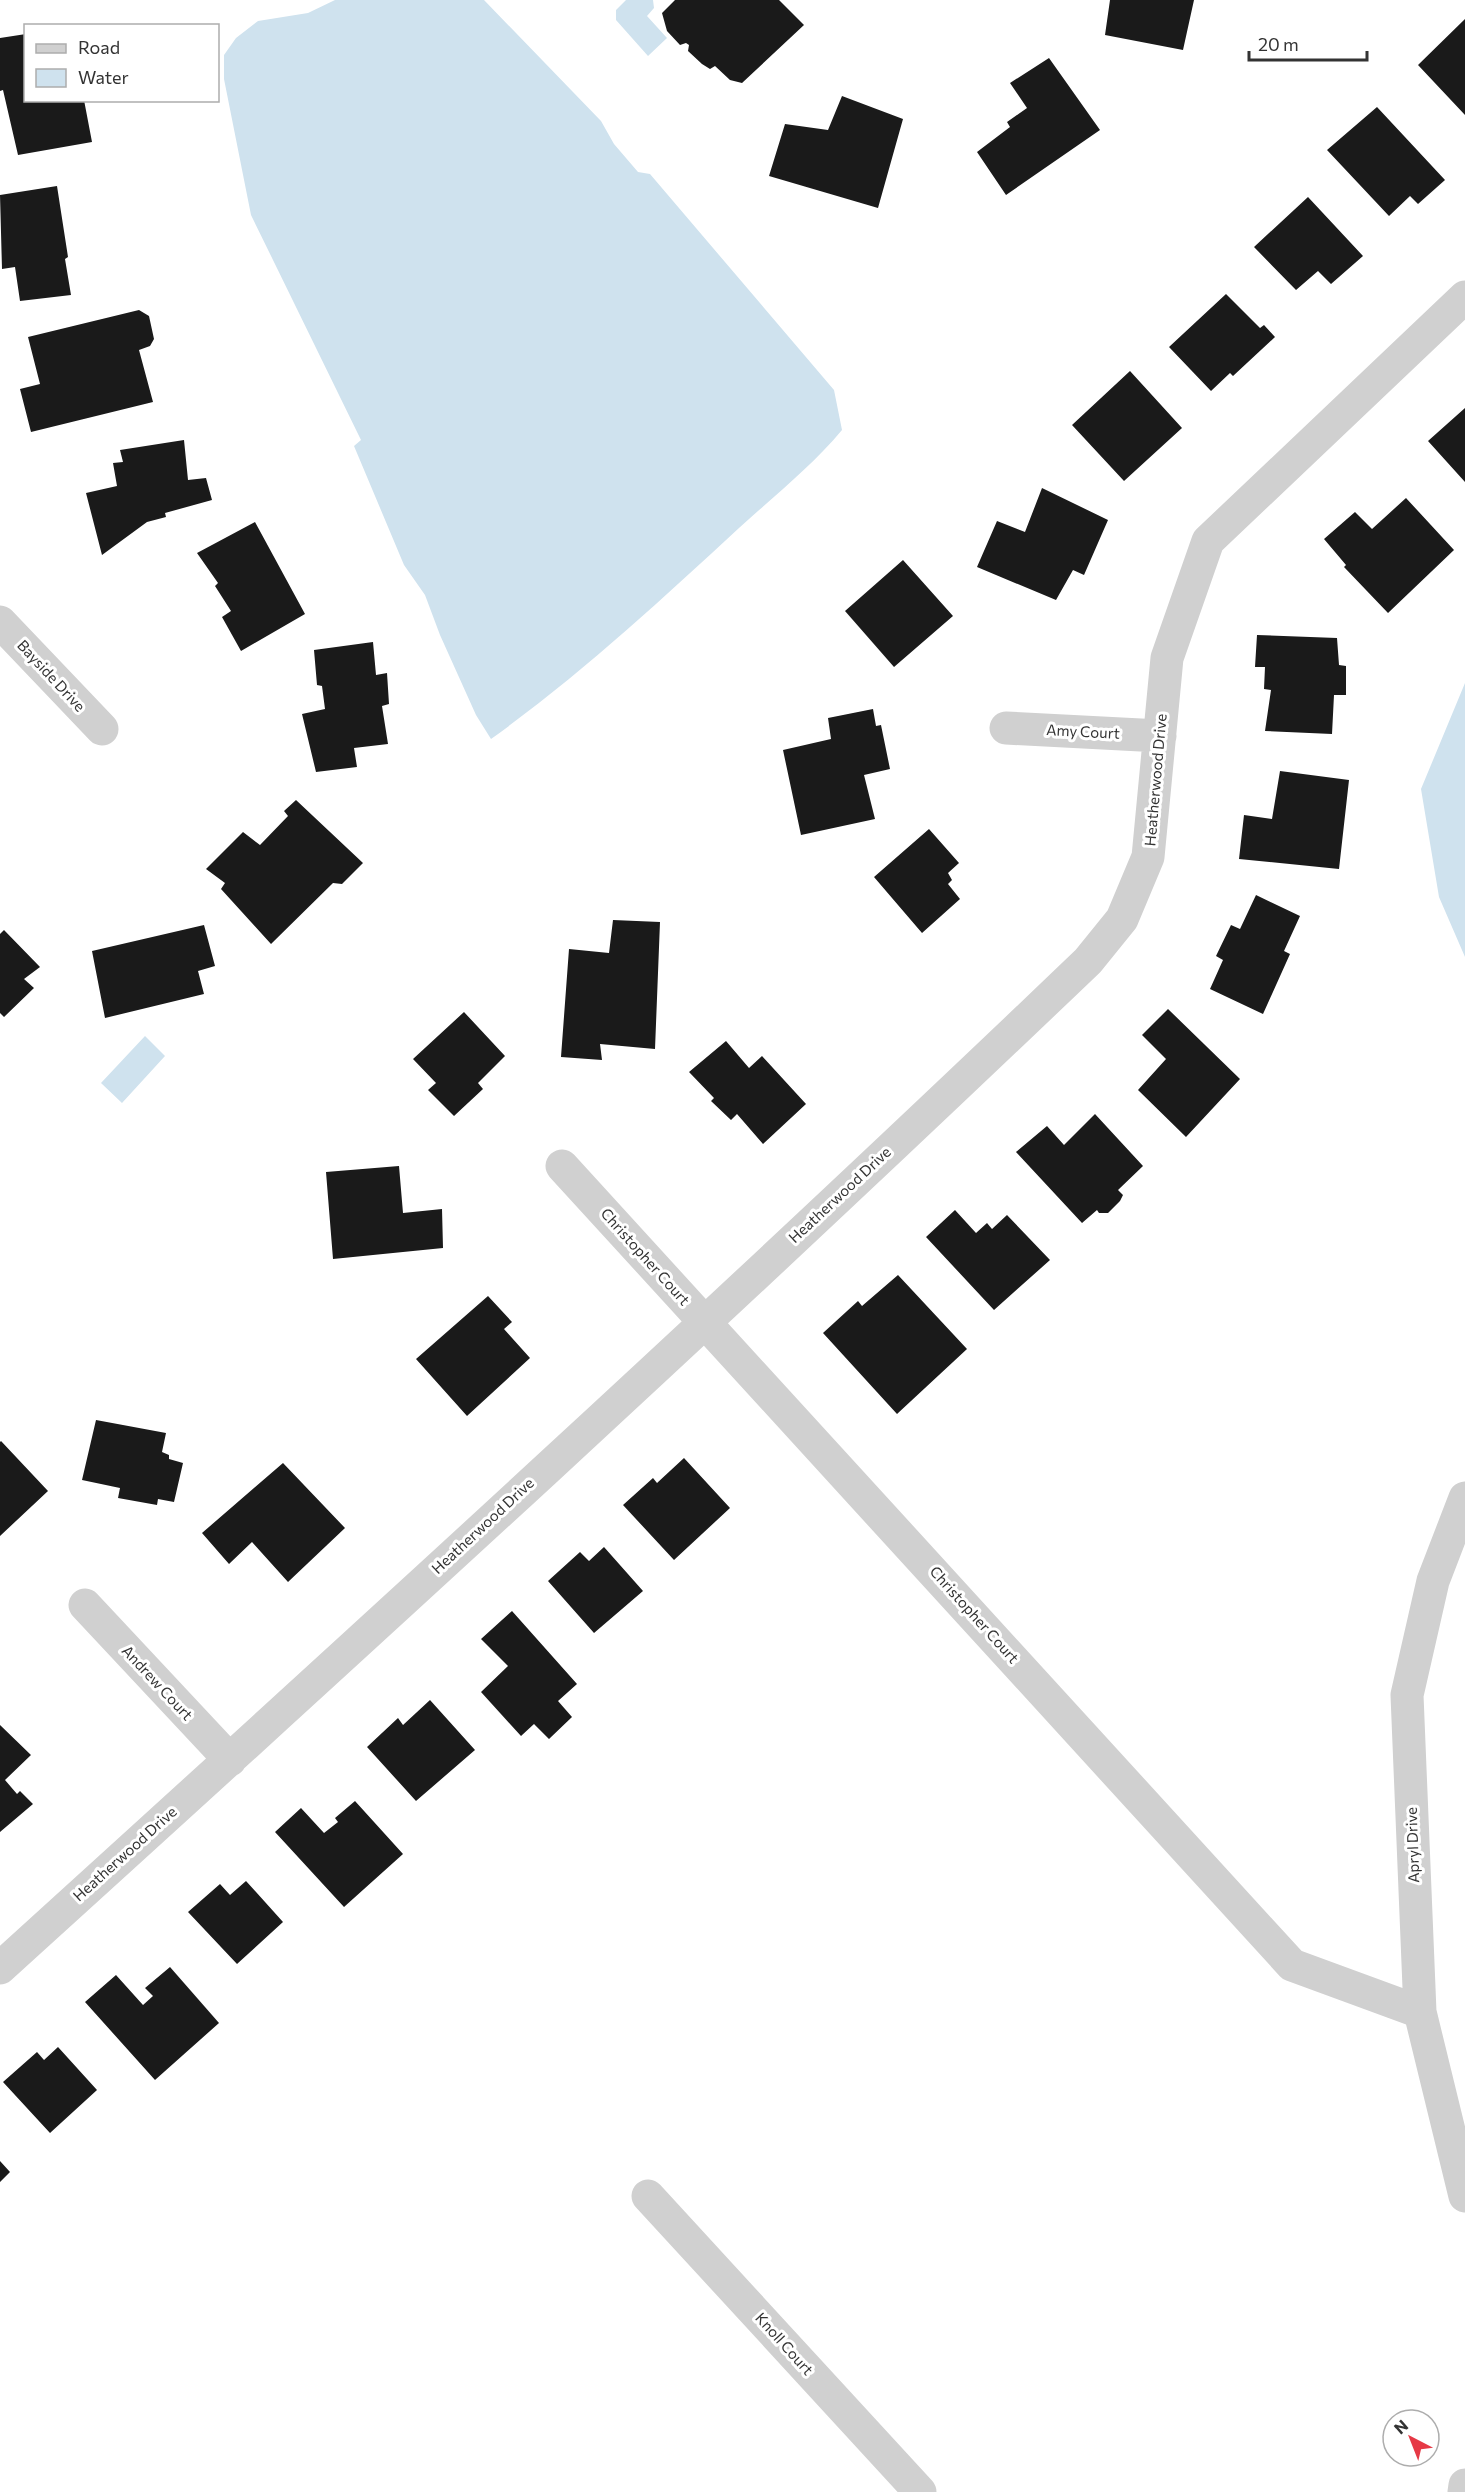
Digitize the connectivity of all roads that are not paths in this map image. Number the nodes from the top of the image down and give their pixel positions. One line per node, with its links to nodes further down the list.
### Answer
1 (1465, 297): 5 (street, Heatherwood Drive)
2 (0, 622): 4 (street, Bayside Drive)
3 (1006, 728): 5 (street, Amy Court)
4 (102, 729)
5 (1160, 736): 7 (street, Heatherwood Drive)
6 (562, 1167): 7 (street, Christopher Court)
7 (704, 1322): 10 (street, Heatherwood Drive); 12 (street, Christopher Court)
8 (1465, 1498): 12 (street, Apryl Drive)
9 (85, 1605): 10 (street, Andrew Court)
10 (230, 1760): 11 (street, Heatherwood Drive)
11 (0, 1968)
12 (1420, 2012): 14 (street, Apryl Drive)
13 (648, 2196): 16 (street, Knoll Court)
14 (1465, 2196)
15 (1465, 2485): 17 (street)
16 (920, 2492)
17 (1464, 2492)

